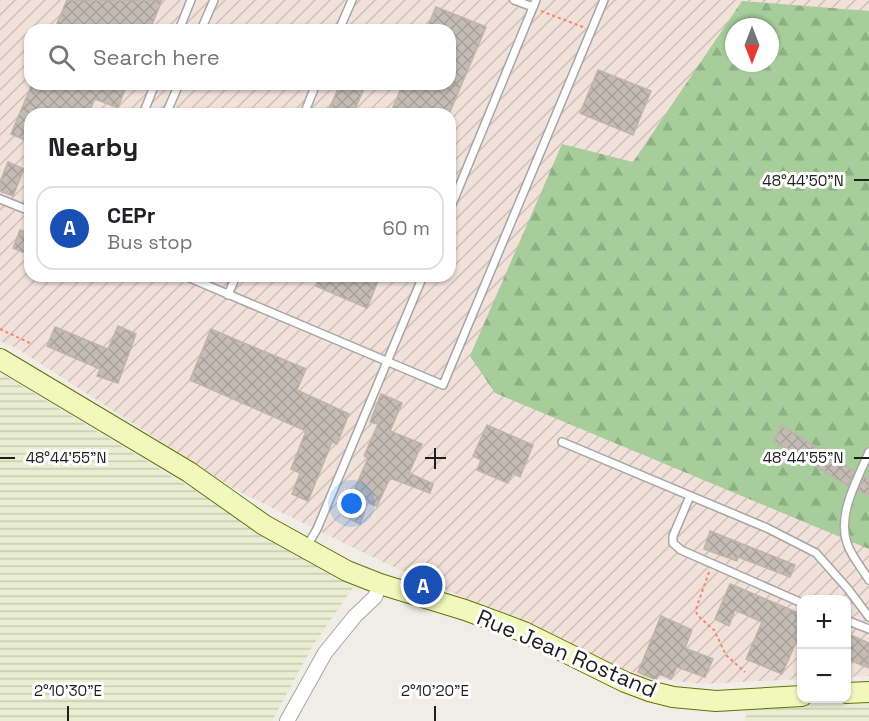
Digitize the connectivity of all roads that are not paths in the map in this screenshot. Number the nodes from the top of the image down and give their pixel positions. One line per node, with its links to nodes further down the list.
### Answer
1 (191, 0): 7 (lane)
2 (214, 0): 8 (lane)
3 (352, 0): 9 (lane)
4 (514, 0): 6 (lane)
5 (604, 0): 24 (lane)
6 (534, 4): 16 (lane)
7 (181, 24)
8 (204, 24)
9 (342, 24)
10 (153, 90): 13 (lane)
11 (176, 90): 14 (lane)
12 (314, 90): 15 (lane)
13 (146, 108)
14 (169, 108)
15 (306, 108)
16 (456, 194)
17 (0, 198): 18 (lane)
18 (24, 208)
19 (199, 282): 22 (lane)
20 (233, 282): 22 (lane)
21 (421, 282): 24 (lane)
22 (228, 295): 24 (lane)
23 (0, 359): 28 (street, Rue Jean Rostand)
24 (388, 361): 28 (lane)
25 (562, 442): 27 (lane)
26 (869, 452): 29 (lane)
27 (690, 496): 31 (lane); 32 (lane)
28 (305, 549): 30 (street, Rue Jean Rostand)
29 (869, 580)
30 (380, 584): 37 (street, Rue Jean Rostand); 38 (street)
31 (797, 601)
32 (869, 617)
33 (851, 622): 34 (lane)
34 (869, 628)
35 (869, 692): 36 (street)
36 (851, 693)
37 (797, 696)
38 (287, 721)

